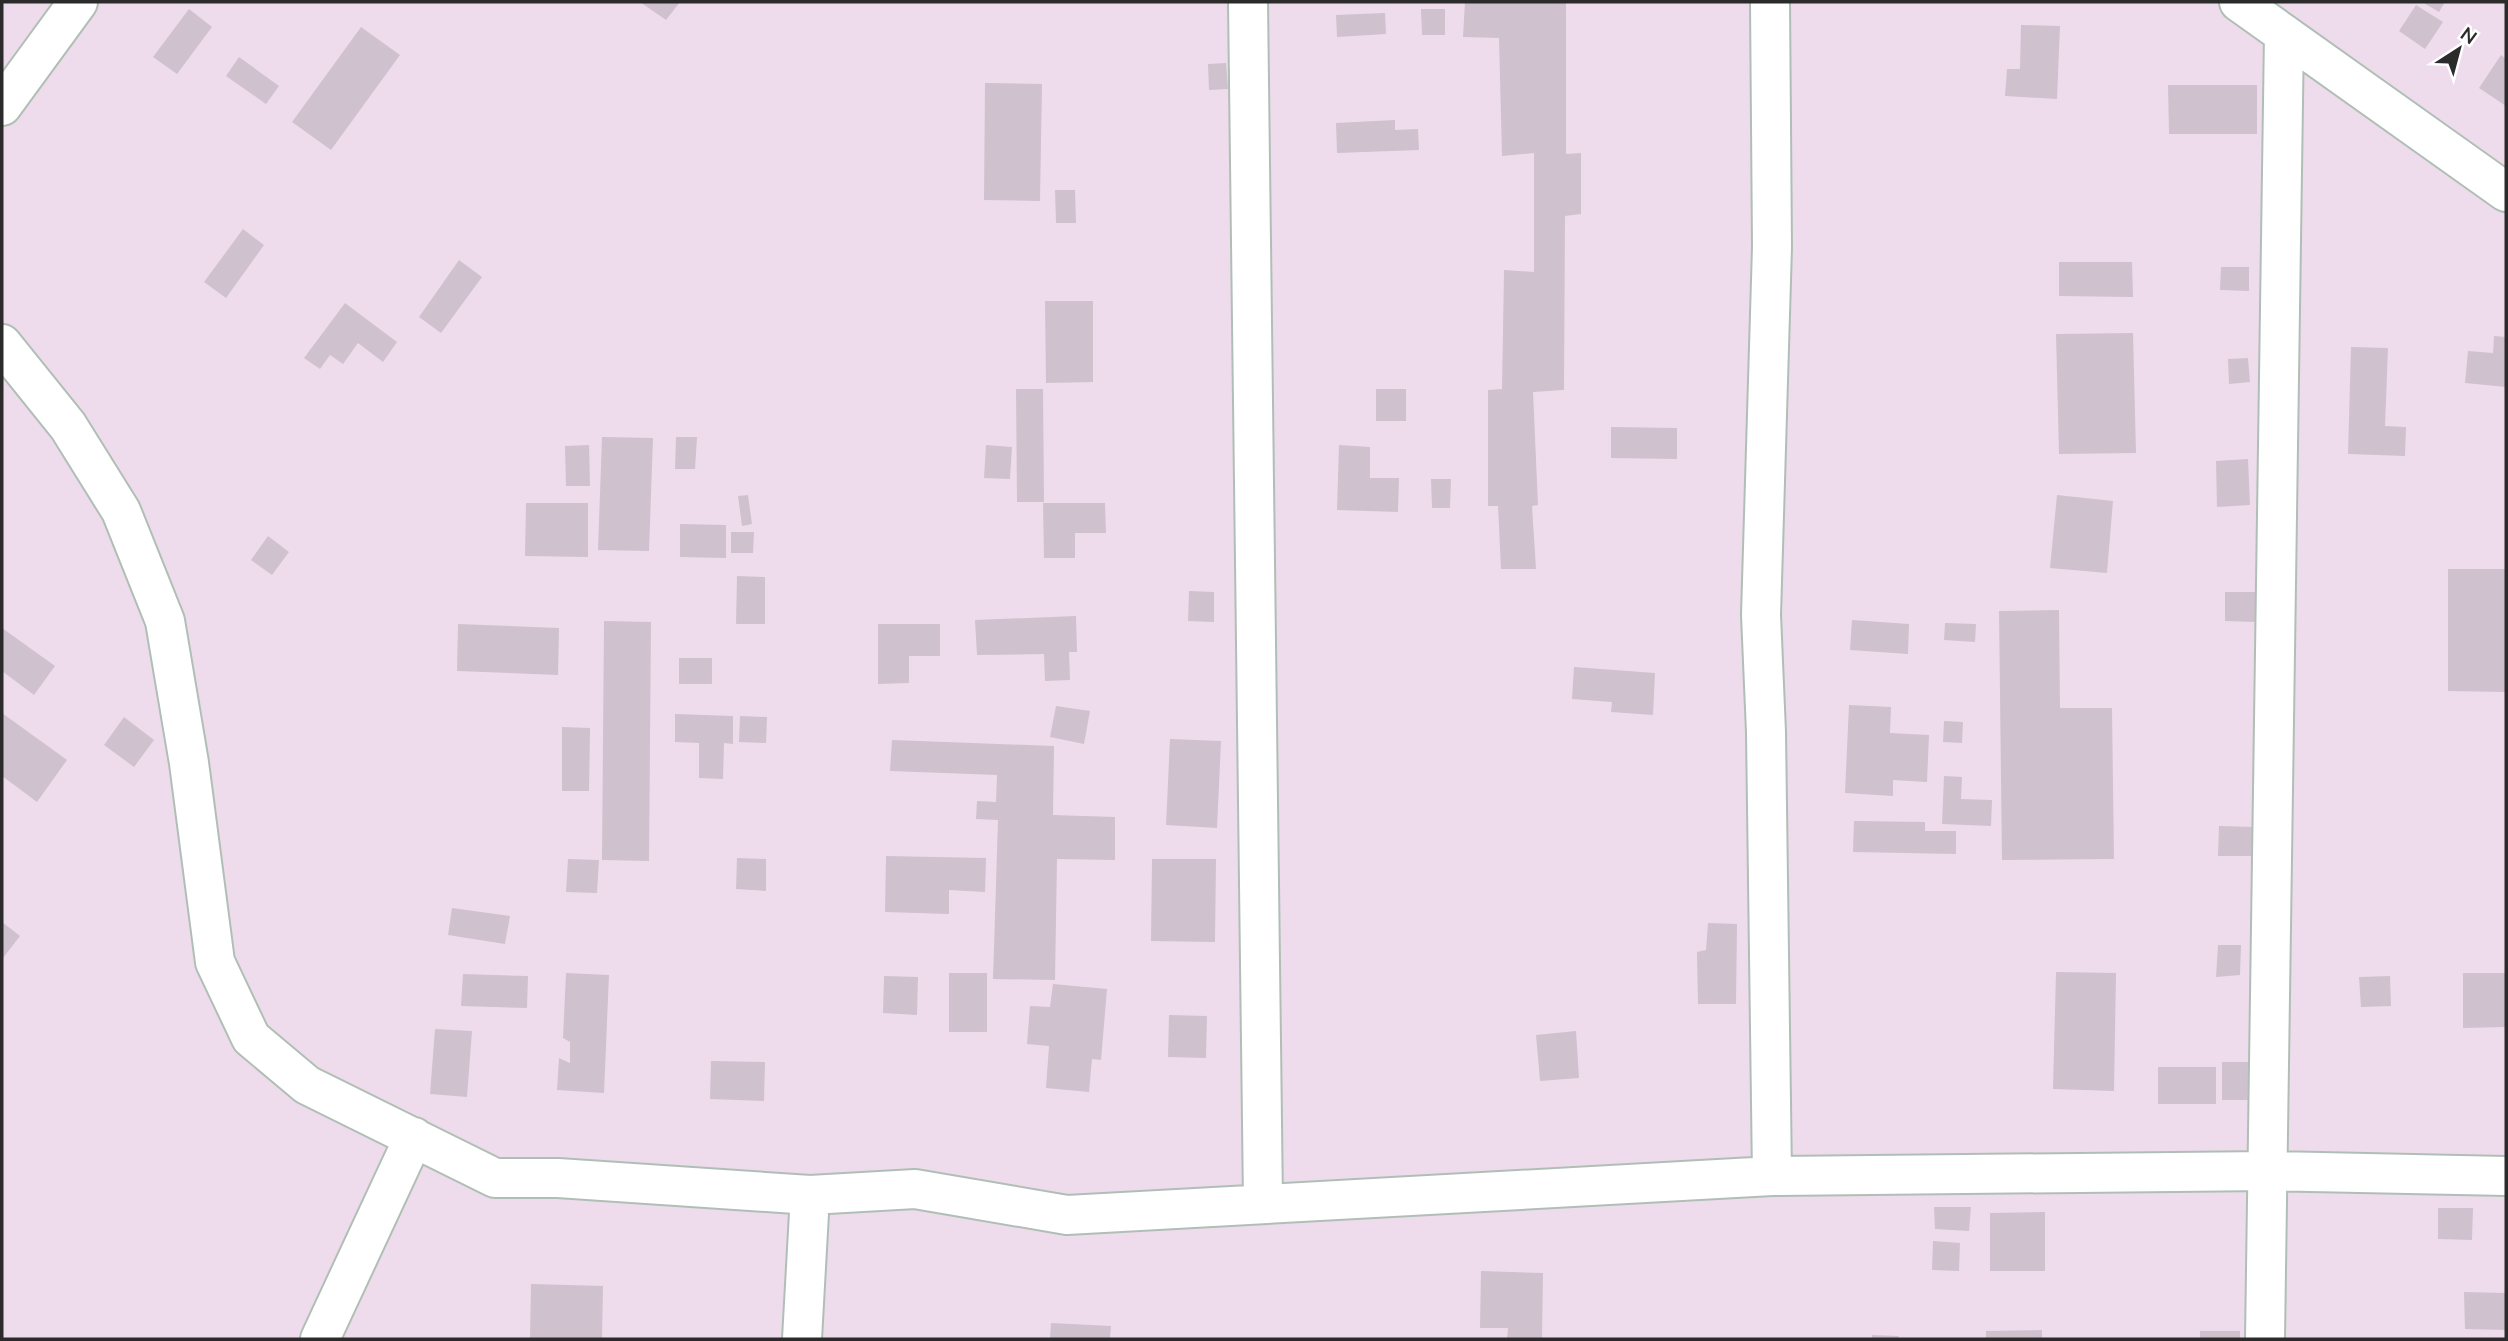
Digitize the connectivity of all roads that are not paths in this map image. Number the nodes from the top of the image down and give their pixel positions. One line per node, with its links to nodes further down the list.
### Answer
1 (78, 2): 6 (street)
2 (1248, 2): 14 (street)
3 (1770, 2): 11 (street)
4 (2239, 2): 5 (street)
5 (2284, 34): 7 (street); 10 (street)
6 (2, 106)
7 (2506, 192)
8 (2, 344): 9 (street)
9 (414, 1137): 13 (street); 15 (street)
10 (2268, 1171): 11 (street); 12 (street); 17 (street)
11 (1772, 1175): 14 (street)
12 (2506, 1176)
13 (810, 1195): 14 (street); 16 (street)
14 (1263, 1202)
15 (320, 1339)
16 (802, 1339)
17 (2265, 1339)

